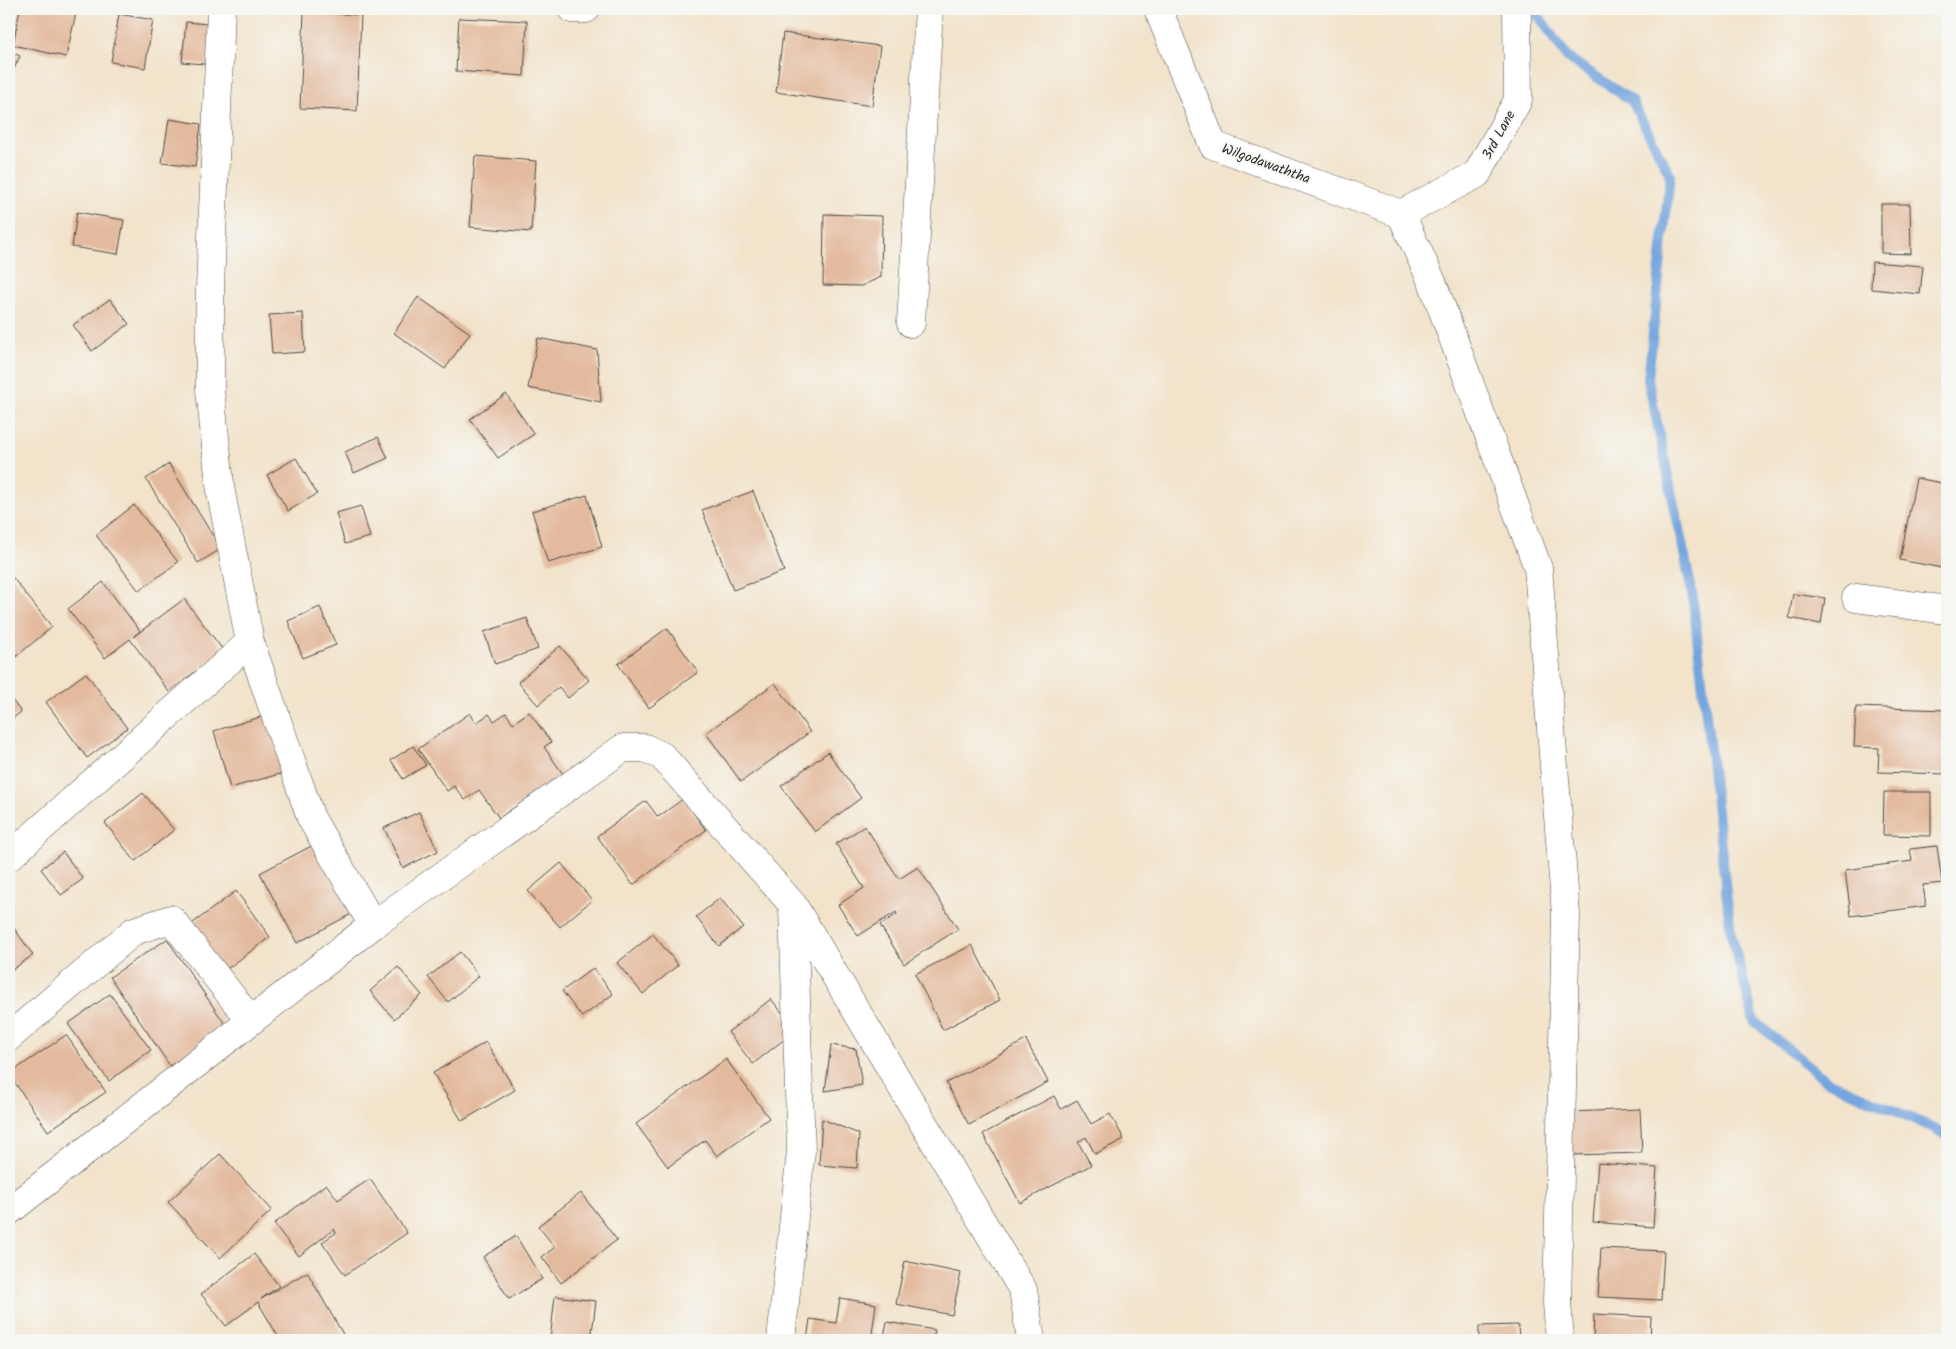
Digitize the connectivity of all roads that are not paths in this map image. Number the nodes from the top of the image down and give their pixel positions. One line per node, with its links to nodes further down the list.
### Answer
1 (220, 9): 11 (street)
2 (572, 9): 3 (street)
3 (586, 9)
4 (929, 9): 8 (street)
5 (1158, 9): 7 (street, Wilgodawaththa)
6 (1517, 9): 7 (street, 3rd Lane)
7 (1401, 214): 20 (street)
8 (911, 323)
9 (1856, 598): 10 (street)
10 (1947, 610)
11 (250, 642): 12 (street); 14 (street)
12 (9, 857)
13 (793, 905): 14 (street); 18 (street); 19 (street)
14 (373, 925): 15 (street)
15 (251, 1021): 16 (street); 17 (street)
16 (9, 1037)
17 (9, 1211)
18 (781, 1340)
19 (1031, 1340)
20 (1560, 1340)

